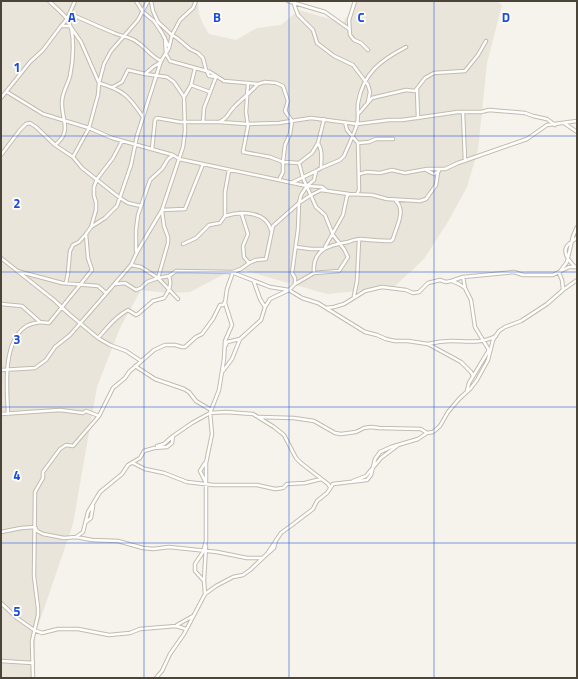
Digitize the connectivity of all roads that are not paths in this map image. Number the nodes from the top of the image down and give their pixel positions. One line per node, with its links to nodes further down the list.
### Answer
1 (49, 1): 11 (street)
2 (75, 1): 10 (street)
3 (136, 1): 9 (street)
4 (149, 1): 9 (street); 16 (street)
5 (196, 1): 16 (street)
6 (288, 1): 8 (street)
7 (354, 1): 14 (street)
8 (294, 4): 14 (street); 31 (street)
9 (143, 12): 17 (street); 18 (street)
10 (70, 14): 11 (street); 15 (street)
11 (67, 19): 12 (street); 13 (street)
12 (61, 26): 13 (street); 38 (street)
13 (70, 26): 32 (street); 49 (street)
14 (349, 29): 23 (street)
15 (115, 34): 17 (street); 19 (street)
16 (172, 35): 22 (street); 27 (street)
17 (125, 36): 19 (street); 25 (street)
18 (165, 38): 22 (street); 24 (street)
19 (120, 40): 32 (street)
20 (486, 41): 37 (street)
21 (406, 47): 31 (street)
22 (169, 48): 24 (street)
23 (368, 50)
24 (166, 54): 25 (street); 26 (street)
25 (161, 62): 28 (street); 29 (street)
26 (195, 68): 27 (street); 35 (street)
27 (206, 70): 30 (street)
28 (145, 74): 29 (street); 36 (street)
29 (156, 76): 41 (street); 46 (street)
30 (216, 77): 33 (street); 39 (street)
31 (365, 82): 43 (street); 45 (street)
32 (99, 83): 36 (street); 60 (street)
33 (248, 83): 34 (street); 40 (street)
34 (258, 84): 40 (street); 50 (street)
35 (191, 85): 39 (street); 41 (street)
36 (113, 87): 46 (street)
37 (417, 89): 43 (street); 47 (street)
38 (7, 92): 42 (street); 49 (street)
39 (210, 92): 53 (street)
40 (247, 96): 54 (street); 57 (street)
41 (184, 97): 52 (street)
42 (1, 98)
43 (368, 102): 45 (street)
44 (463, 112): 47 (street); 59 (street); 74 (street)
45 (359, 113): 58 (street)
46 (143, 117): 67 (street)
47 (418, 118): 58 (street)
48 (324, 119): 50 (street); 55 (street); 65 (street)
49 (65, 121): 60 (street); 68 (street)
50 (292, 121): 57 (street); 75 (street)
51 (577, 121): 56 (street)
52 (185, 122): 53 (street); 69 (street); 73 (street)
53 (203, 122): 54 (street)
54 (219, 122): 57 (street)
55 (345, 122): 58 (street); 62 (street)
56 (564, 123): 59 (street); 61 (street)
57 (247, 124): 75 (street)
58 (357, 124): 62 (street)
59 (555, 125): 74 (street)
60 (89, 128): 64 (street); 72 (street)
61 (577, 132)
62 (353, 136): 66 (street); 78 (street)
63 (393, 139): 66 (street)
64 (122, 141): 67 (street); 86 (street)
65 (318, 143): 76 (street); 78 (street)
66 (358, 143): 84 (street)
67 (135, 144): 69 (street); 94 (street)
68 (55, 145): 70 (street); 72 (street)
69 (152, 149): 71 (street)
70 (1, 155)
71 (173, 155): 73 (street); 97 (street)
72 (73, 157): 86 (street)
73 (179, 159): 77 (street); 98 (street)
74 (465, 161): 80 (street)
75 (282, 162): 76 (street); 87 (street)
76 (300, 162): 85 (street)
77 (203, 164): 81 (street); 98 (street)
78 (320, 168): 82 (street)
79 (424, 169): 80 (street); 83 (street); 84 (street)
80 (445, 169): 83 (street)
81 (229, 170): 87 (street); 100 (street)
82 (316, 171): 85 (street); 89 (street)
83 (438, 172): 95 (street)
84 (359, 174): 92 (street)
85 (303, 178): 88 (street); 89 (street)
86 (98, 179): 94 (street); 101 (street)
87 (279, 180): 88 (street)
88 (292, 182): 89 (street)
89 (307, 186): 90 (street); 93 (street); 96 (street)
90 (326, 190): 91 (street); 93 (street)
91 (348, 194): 92 (street); 105 (street)
92 (356, 194): 95 (street)
93 (311, 195): 96 (street); 105 (street)
94 (120, 198): 97 (street); 101 (street)
95 (394, 200): 107 (street)
96 (299, 203): 103 (street); 111 (street)
97 (141, 206): 113 (street)
98 (162, 210): 113 (street); 125 (street)
99 (240, 213): 100 (street); 103 (street); 116 (street)
100 (225, 216): 109 (street)
101 (91, 226): 104 (street)
102 (577, 227): 110 (street)
103 (271, 230): 116 (street)
104 (86, 234): 129 (street); 130 (street)
105 (333, 235): 108 (street); 112 (street)
106 (577, 237): 110 (street)
107 (359, 239): 108 (street); 138 (street)
108 (339, 243): 112 (street); 121 (street)
109 (183, 244)
110 (570, 244): 115 (street)
111 (296, 247): 112 (street); 132 (street)
112 (324, 248): 121 (street)
113 (137, 252): 117 (street)
114 (1, 258): 119 (street)
115 (567, 258): 118 (street); 122 (street)
116 (249, 263): 120 (street)
117 (131, 265): 125 (street); 131 (street)
118 (576, 267): 122 (street)
119 (16, 270): 129 (street); 142 (street)
120 (233, 272): 123 (street); 127 (street); 140 (street)
121 (314, 273): 132 (street)
122 (559, 273): 124 (street); 136 (street)
123 (169, 276): 125 (street); 134 (street)
124 (463, 277): 128 (street); 133 (street)
125 (158, 278): 131 (street); 134 (street)
126 (577, 280): 136 (street)
127 (254, 281): 135 (street); 143 (street)
128 (452, 281): 133 (street); 138 (street)
129 (66, 283): 130 (street)
130 (82, 284): 137 (street); 142 (street)
131 (116, 284): 137 (street)
132 (295, 284): 135 (street)
133 (465, 288): 150 (street)
134 (170, 289): 139 (street); 148 (street)
135 (289, 290): 143 (street); 144 (street)
136 (563, 290): 147 (street)
137 (106, 293): 146 (street)
138 (354, 297): 144 (street)
139 (178, 299)
140 (225, 303): 152 (street); 154 (street)
141 (1, 304): 145 (street)
142 (62, 307): 145 (street); 146 (street)
143 (265, 307): 149 (street)
144 (326, 308): 151 (street)
145 (40, 322): 157 (street)
146 (80, 323): 148 (street); 157 (street)
147 (496, 336): 150 (street); 153 (street)
148 (98, 338): 154 (street)
149 (240, 339): 152 (street); 158 (street)
150 (484, 341): 151 (street); 153 (street)
151 (428, 344): 159 (street)
152 (225, 346): 158 (street)
153 (490, 349): 159 (street); 160 (street)
154 (141, 361): 155 (street)
155 (135, 366): 161 (street); 164 (street)
156 (1, 370): 157 (street)
157 (7, 370): 163 (street)
158 (222, 374): 161 (street)
159 (473, 376): 160 (street)
160 (467, 391): 166 (street)
161 (210, 412): 165 (street); 168 (street); 169 (street)
162 (1, 414): 163 (street)
163 (8, 414): 164 (street)
164 (99, 416): 174 (street)
165 (257, 417): 166 (street); 171 (street)
166 (427, 434): 167 (street)
167 (401, 444): 170 (street); 170 (street)
168 (133, 463): 172 (street); 176 (street)
169 (206, 463): 172 (street); 172 (street)
170 (374, 465): 173 (street)
171 (321, 479): 172 (street); 173 (street)
172 (206, 484): 177 (street)
173 (330, 487): 178 (street)
174 (35, 527): 175 (street); 176 (street); 185 (street)
175 (1, 532)
176 (76, 537): 177 (street)
177 (204, 551): 178 (street); 179 (street); 179 (street)
178 (262, 558): 180 (street)
179 (204, 581): 180 (street)
180 (205, 594): 182 (street)
181 (1, 603): 185 (street)
182 (194, 615): 183 (street); 184 (street)
183 (176, 626): 184 (street); 185 (street)
184 (186, 629): 189 (street)
185 (34, 630): 187 (street)
186 (1, 661): 187 (street)
187 (33, 663): 188 (street)
188 (33, 678)
189 (156, 678)

